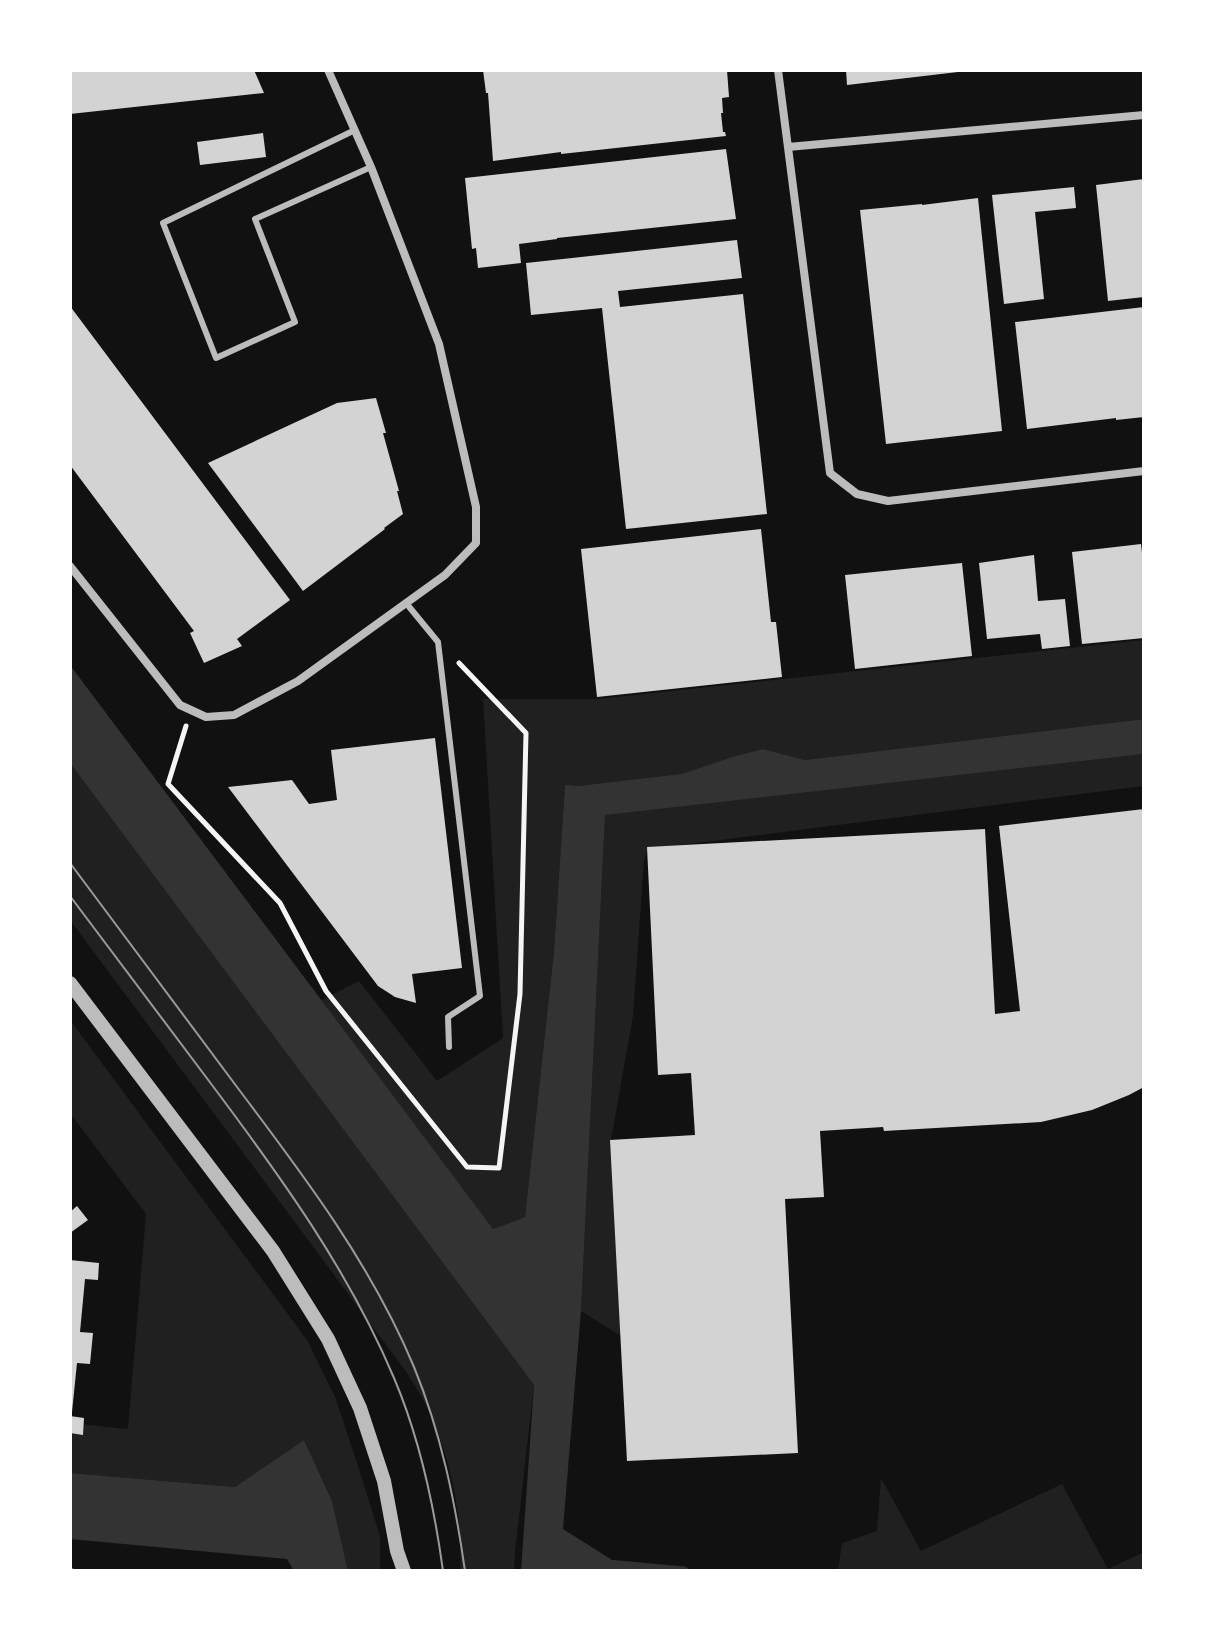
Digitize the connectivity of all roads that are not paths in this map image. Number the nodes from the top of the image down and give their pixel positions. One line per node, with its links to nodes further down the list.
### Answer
1 (328, 70): 4 (street)
2 (778, 70): 5 (street)
3 (1144, 115): 5 (street)
4 (355, 130): 6 (street); 6 (lane)
5 (788, 147): 7 (street)
6 (371, 167): 9 (street)
7 (1144, 471)
8 (70, 566): 9 (street)
9 (406, 603): 11 (lane)
10 (70, 983): 12 (street)
11 (449, 1047)
12 (397, 1551): 13 (street); 14 (street)
13 (395, 1571)
14 (404, 1571)

